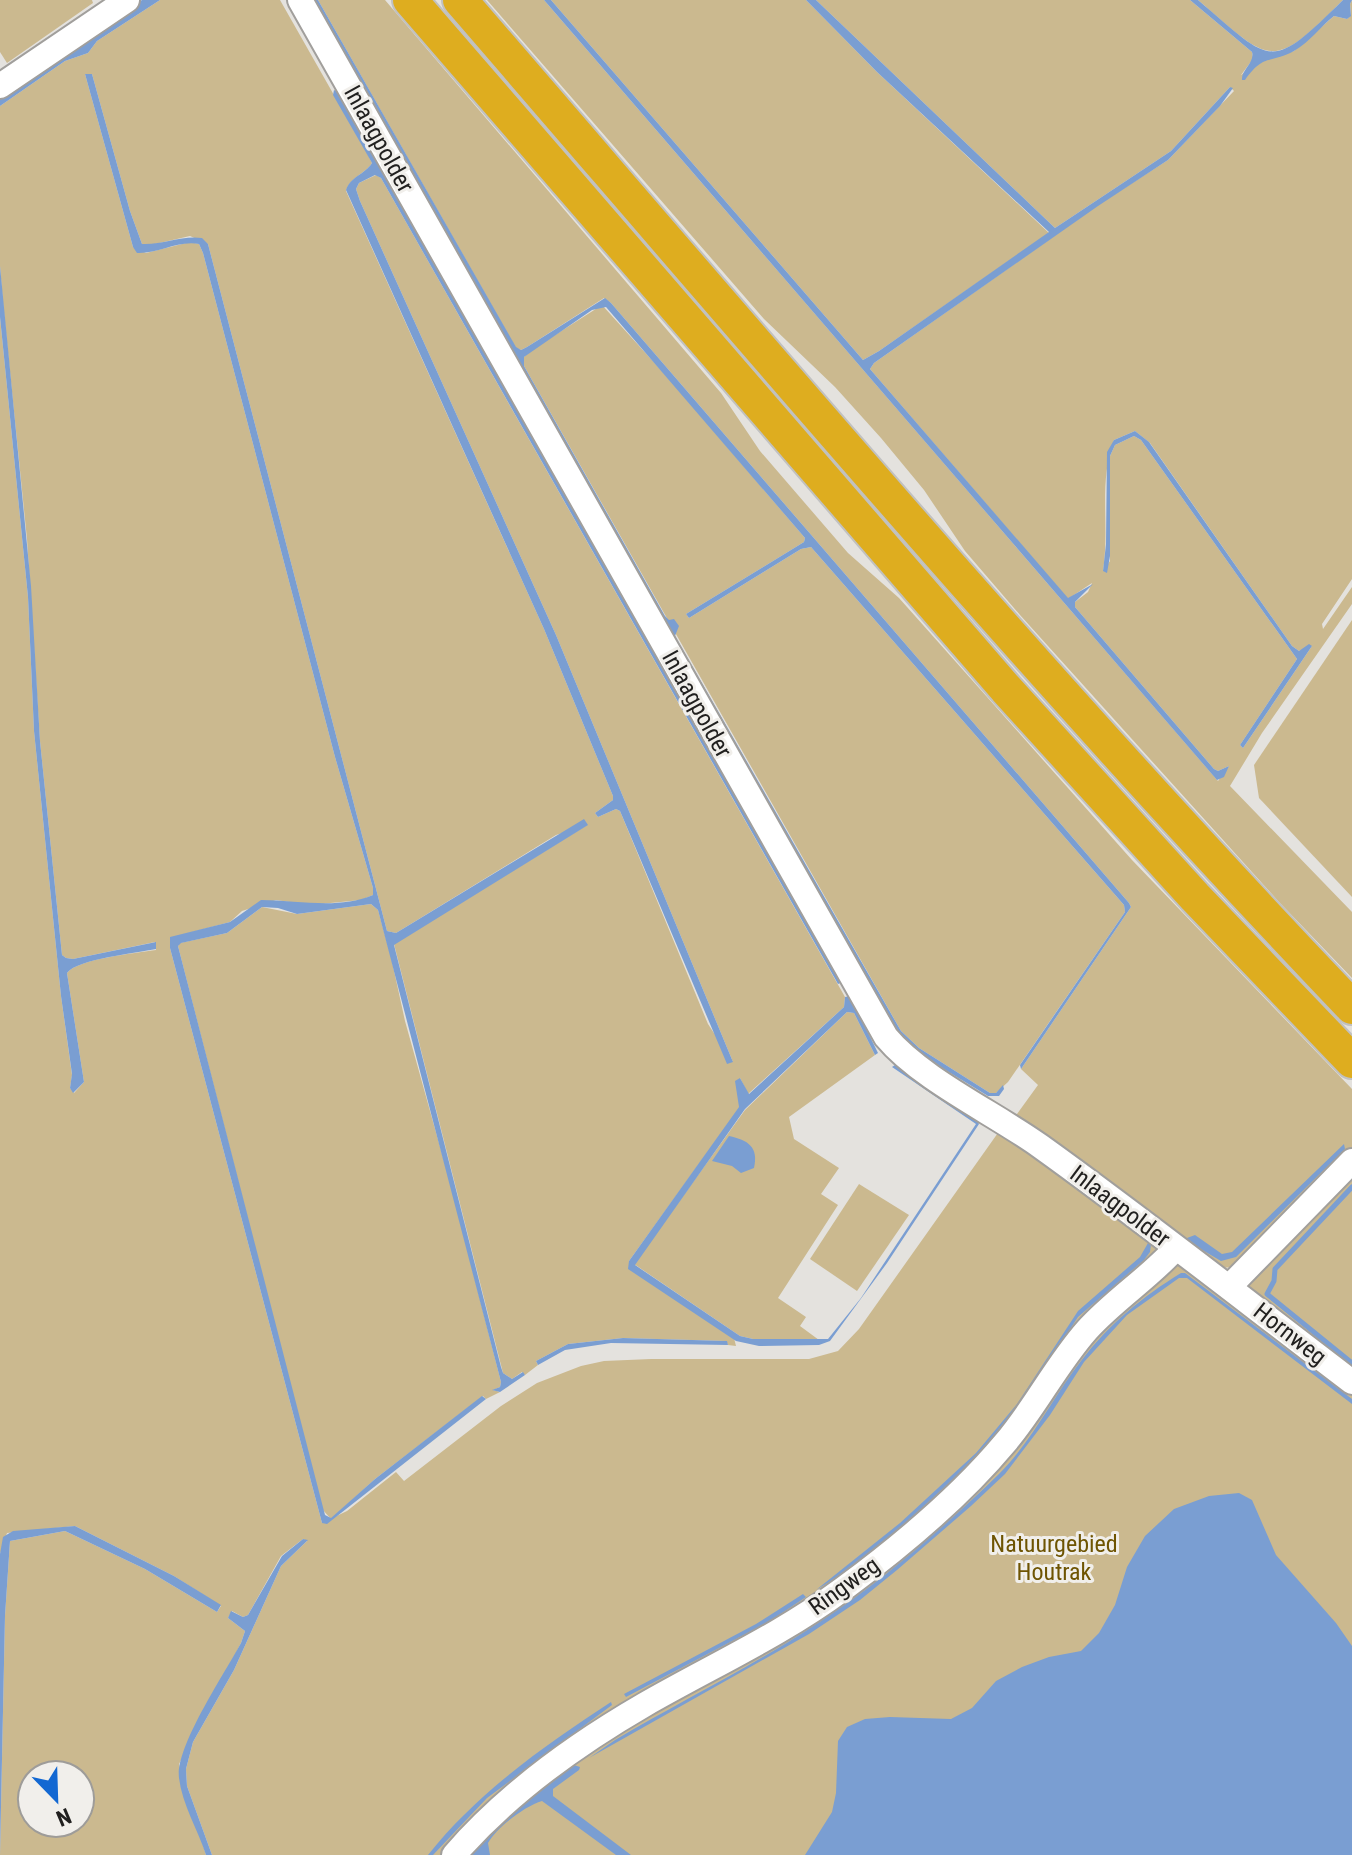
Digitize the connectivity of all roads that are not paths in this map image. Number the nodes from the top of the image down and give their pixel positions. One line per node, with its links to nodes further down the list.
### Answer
1 (127, 0): 5 (street)
2 (300, 0): 9 (street, Inlaagpolder)
3 (410, 0): 7 (highway)
4 (460, 0): 6 (highway)
5 (0, 86)
6 (1352, 1007)
7 (1352, 1061)
8 (1352, 1161): 10 (street)
9 (1176, 1248): 10 (street, Inlaagpolder); 12 (street, Ringweg)
10 (1229, 1287): 11 (street, Hornweg)
11 (1352, 1382)
12 (454, 1855)

